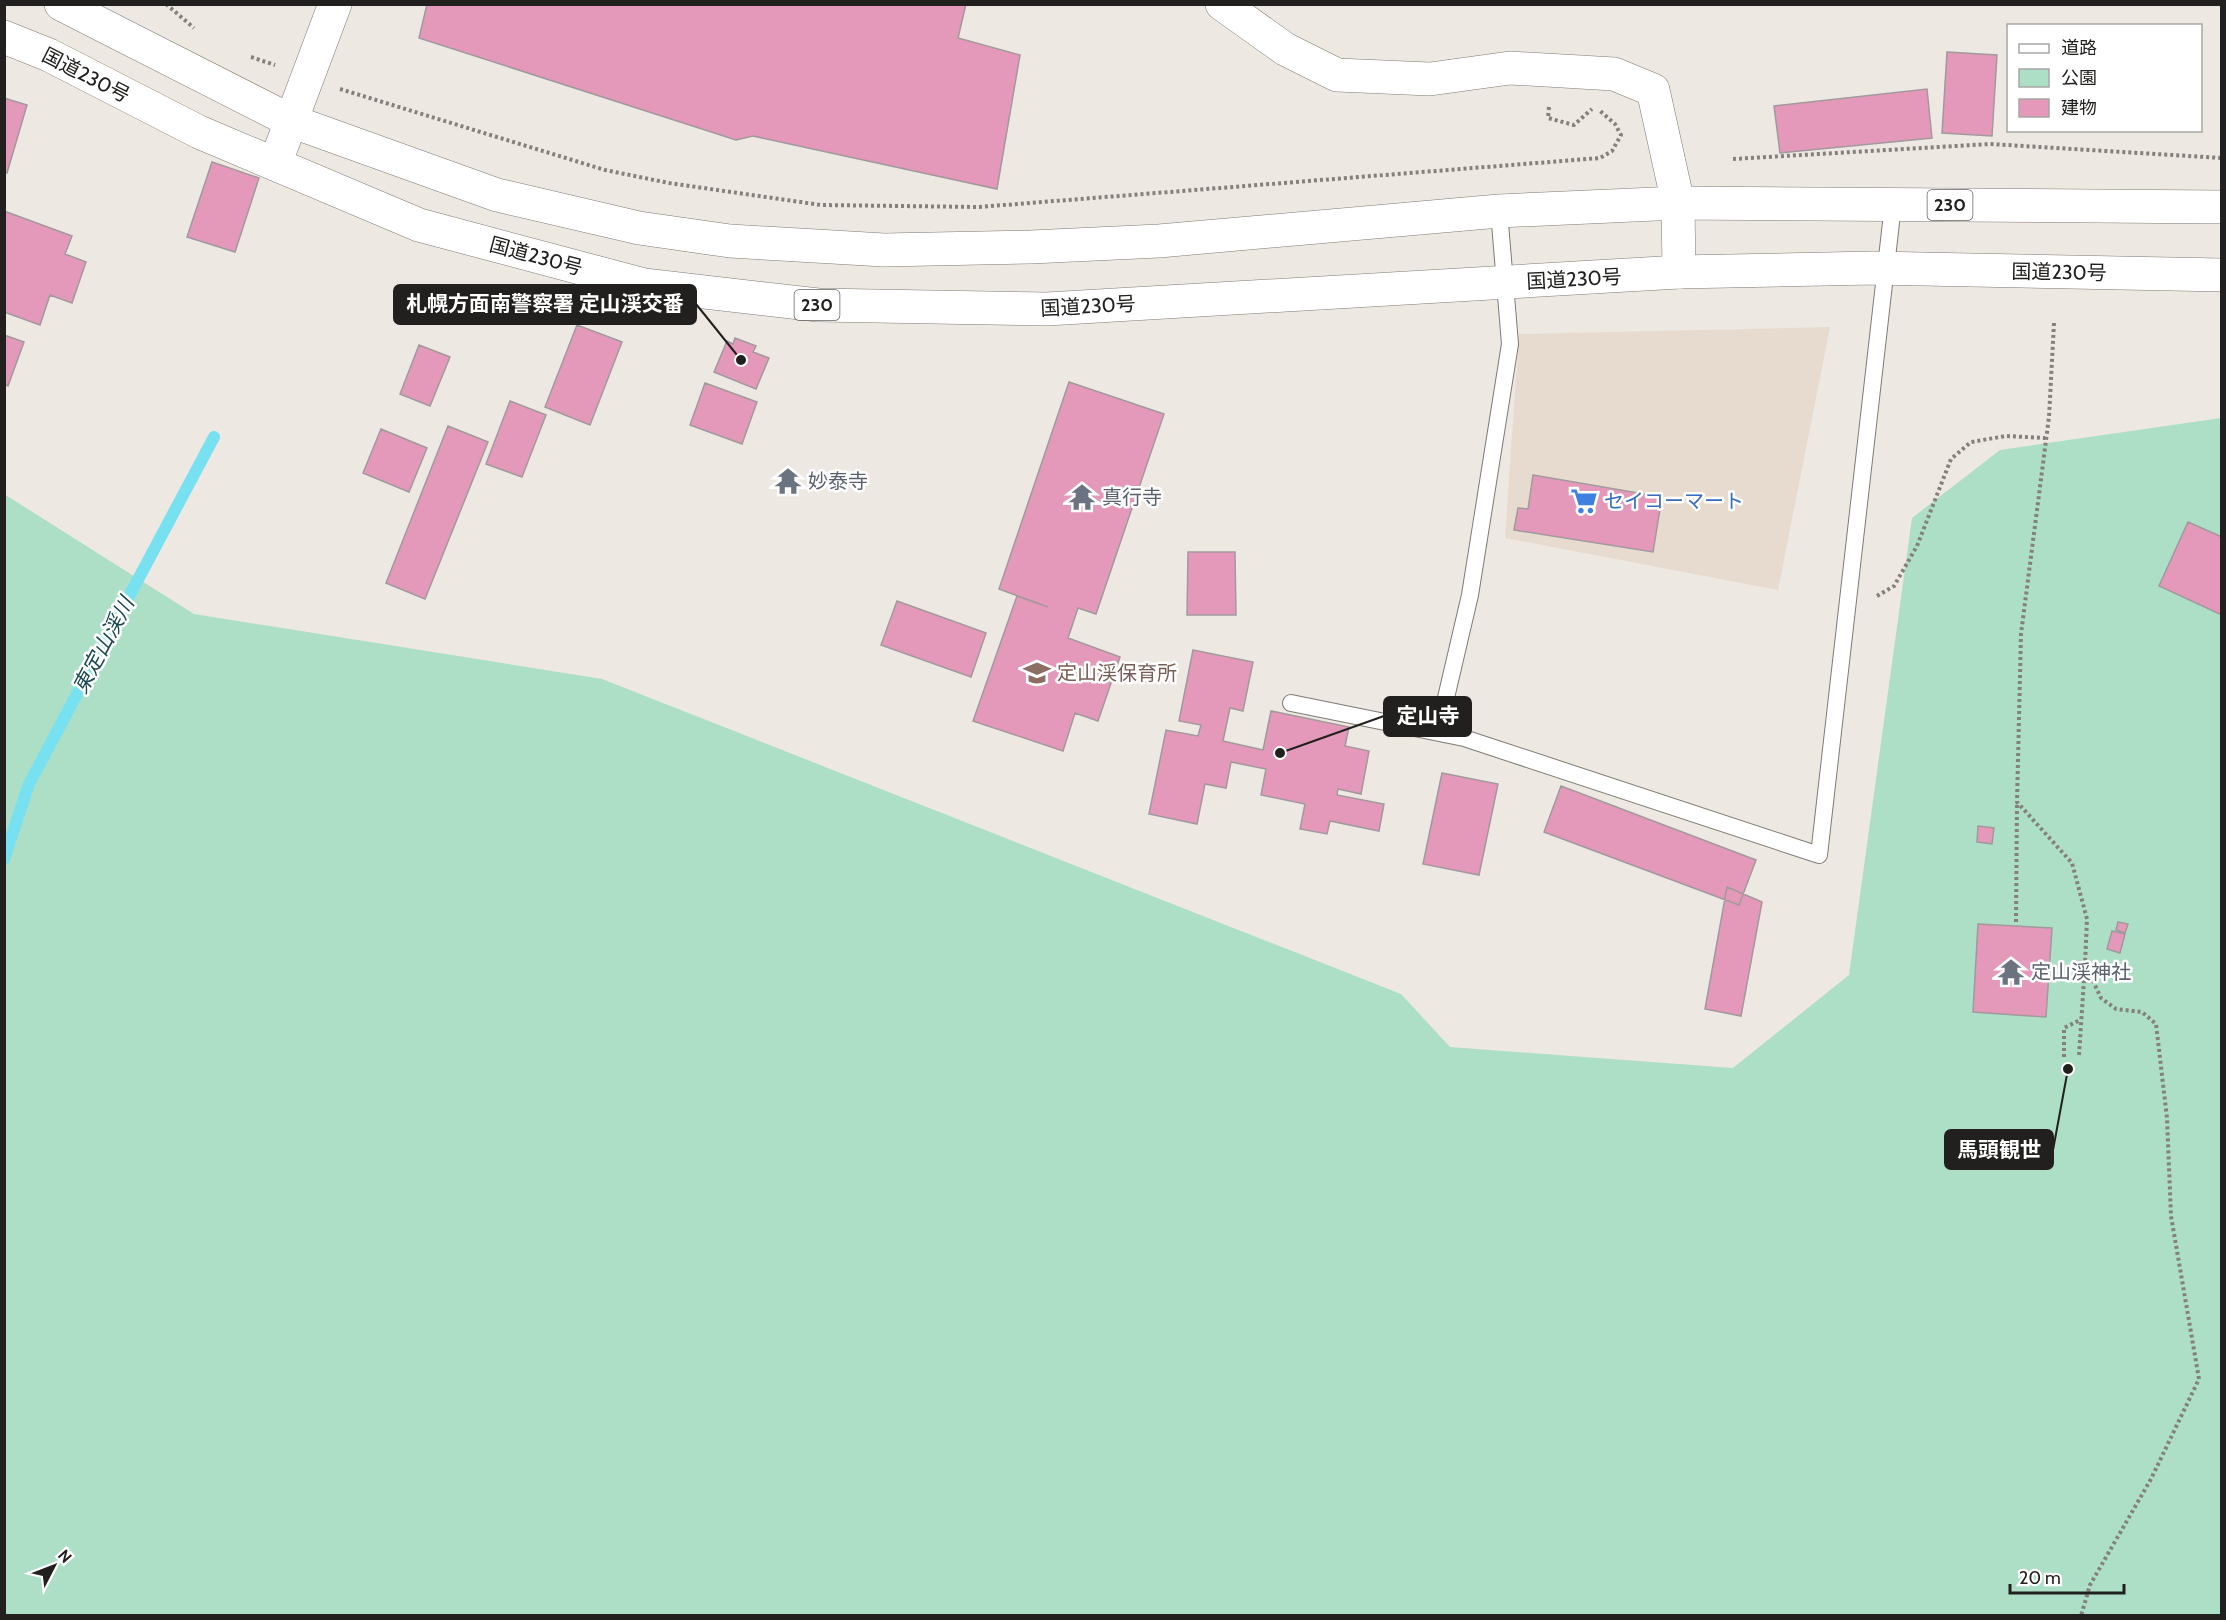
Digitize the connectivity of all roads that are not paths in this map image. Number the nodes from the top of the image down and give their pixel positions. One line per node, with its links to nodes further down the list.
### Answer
1 (61, 4): 5 (main road, 230)
2 (334, 4): 5 (main road)
3 (1222, 4): 7 (main road)
4 (4, 37): 6 (main road, 国道230号 / 230)
5 (291, 121): 6 (main road); 10 (main road, 230)
6 (275, 164): 14 (main road, 国道230号 / 230)
7 (1678, 203): 8 (main road, 230); 10 (main road, 230); 12 (main road)
8 (1893, 205): 9 (main road, 230); 11 (lane)
9 (2222, 207)
10 (1499, 211): 14 (lane)
11 (1885, 269): 12 (main road, 国道230号 / 230); 13 (main road, 国道230号 / 230); 16 (lane)
12 (1680, 272): 14 (main road, 国道230号 / 230)
13 (2222, 275)
14 (1504, 283): 16 (lane)
15 (1291, 703): 16 (lane)
16 (1438, 732)

